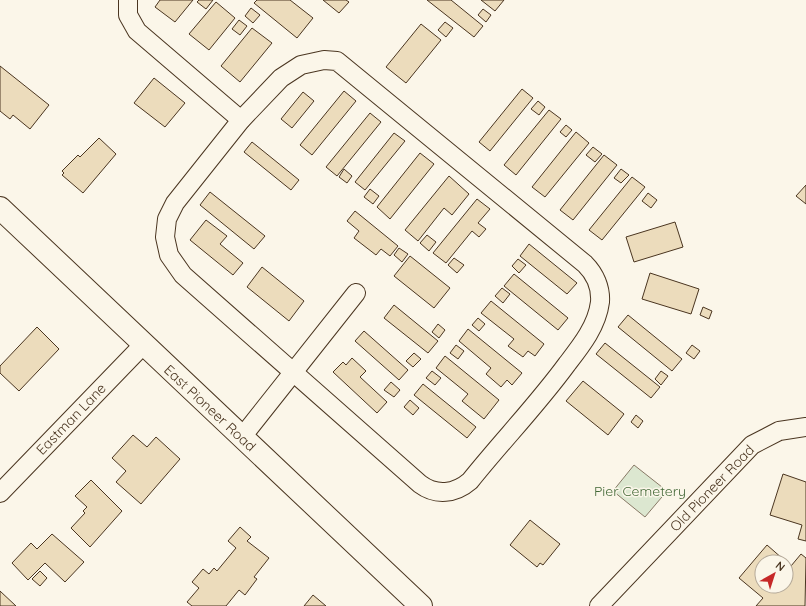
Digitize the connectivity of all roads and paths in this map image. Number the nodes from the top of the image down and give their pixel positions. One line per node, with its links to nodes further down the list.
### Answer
1 (128, 0): 2 (street)
2 (241, 120): 6 (street); 6 (street)
3 (0, 208): 5 (main road, East Pioneer Road)
4 (356, 293): 6 (street)
5 (143, 345): 8 (main road, East Pioneer Road); 9 (street, Eastman Lane)
6 (293, 372): 8 (street)
7 (806, 427): 11 (street, Old Pioneer Road)
8 (242, 437): 10 (main road, East Pioneer Road)
9 (0, 493)
10 (421, 606)
11 (599, 606)

